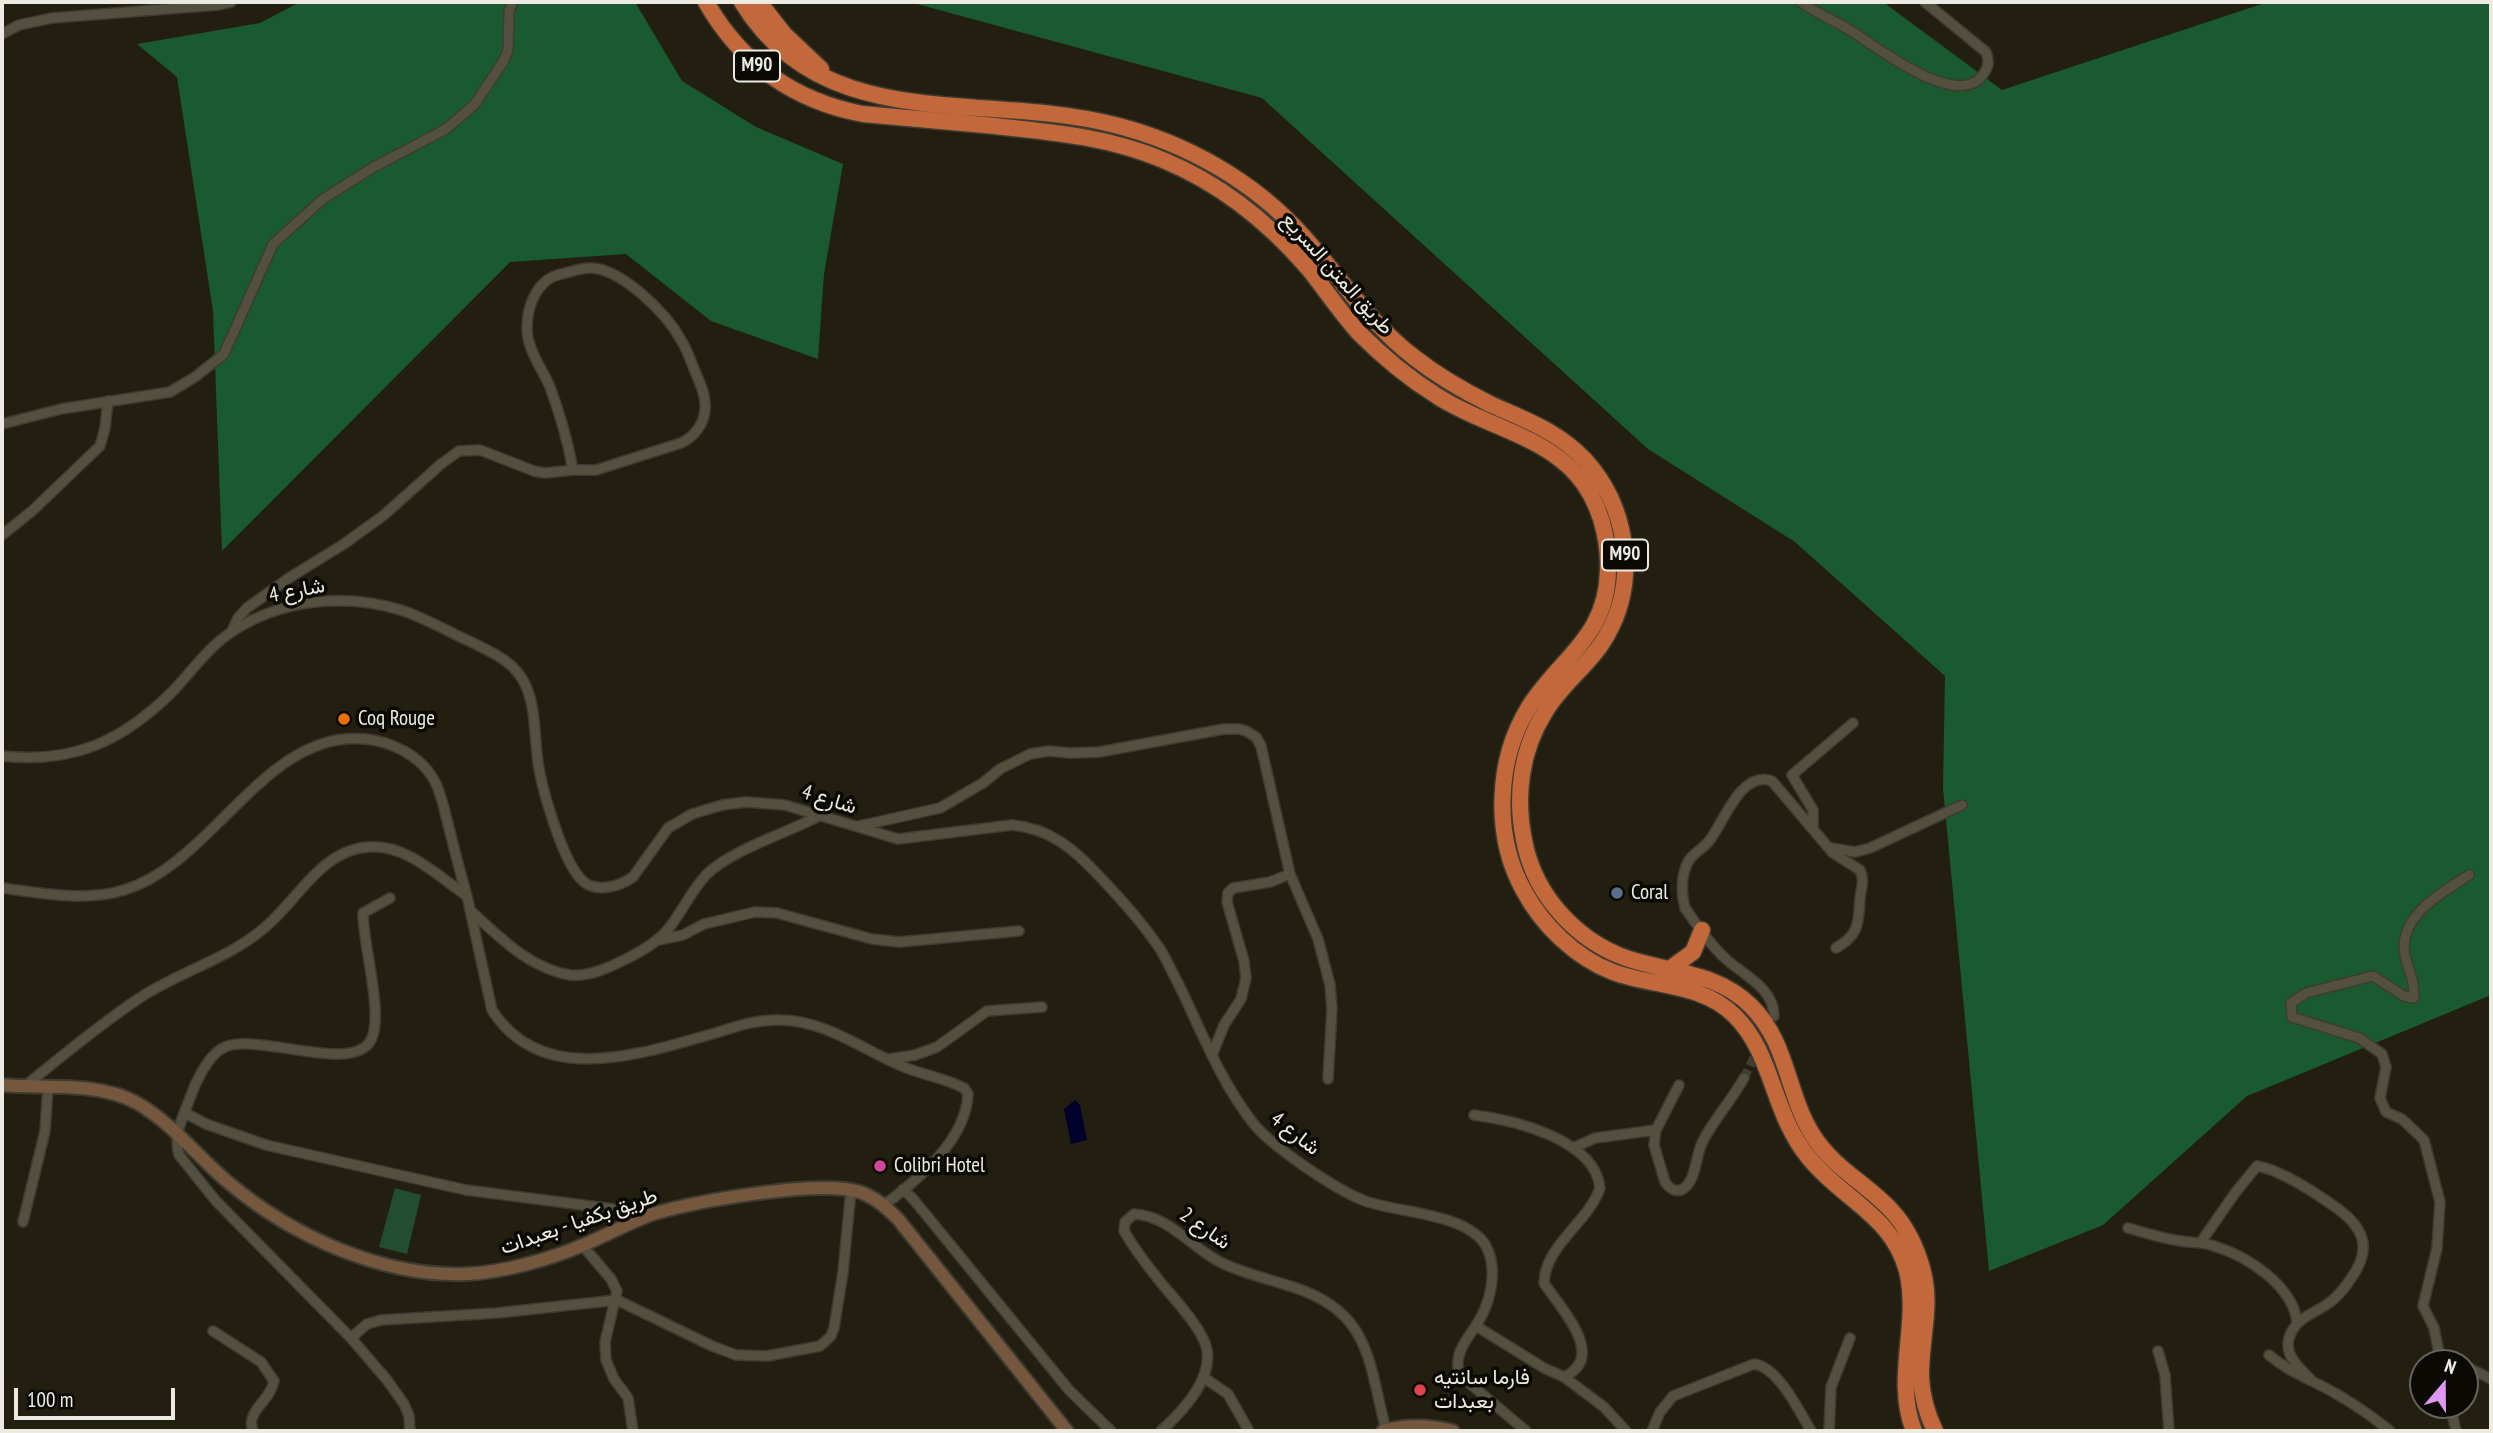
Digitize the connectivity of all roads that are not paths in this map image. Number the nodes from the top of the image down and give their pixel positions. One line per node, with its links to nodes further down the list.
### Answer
1 (232, 2): 8 (street)
2 (513, 2): 10 (street)
3 (706, 2): 82 (highway, طريق المتن السريع / M90)
4 (742, 2): 9 (highway, طريق المتن السريع / M90)
5 (759, 2): 9 (highway)
6 (1801, 2): 7 (street)
7 (1925, 2)
8 (2, 34)
9 (835, 83): 32 (highway, طريق المتن السريع / M90)
10 (108, 401): 11 (street); 13 (street)
11 (2, 424)
12 (573, 470): 12 (street); 14 (street)
13 (2, 535)
14 (232, 631): 16 (street, شارع 4); 18 (street, شارع 4)
15 (1853, 723): 20 (street)
16 (2, 756)
17 (1962, 805): 21 (street)
18 (819, 816): 19 (street, شارع 4); 30 (street)
19 (857, 826): 22 (street); 35 (street, شارع 4)
20 (1813, 829): 21 (street); 28 (street)
21 (1829, 848): 31 (street)
22 (1290, 874): 35 (street); 38 (street)
23 (2469, 875): 62 (street)
24 (2, 888): 25 (street)
25 (467, 896): 27 (street); 41 (street)
26 (390, 898): 43 (street)
27 (472, 912): 30 (street); 36 (street)
28 (1702, 930): 32 (highway); 34 (street)
29 (1019, 931): 30 (street)
30 (657, 940)
31 (1836, 948)
32 (1671, 968): 83 (highway, طريق المتن السريع / M90)
33 (1042, 1007): 36 (street)
34 (1774, 1016)
35 (1212, 1055): 58 (street, شارع 4)
36 (888, 1059): 48 (street)
37 (1744, 1078): 45 (street)
38 (1328, 1079)
39 (1679, 1084): 45 (street)
40 (2, 1085): 41 (main road, طريق بكفيا - بعبدات)
41 (23, 1087): 42 (main road, طريق بكفيا - بعبدات)
42 (48, 1087): 46 (main road, طريق بكفيا - بعبدات); 52 (street)
43 (184, 1113): 46 (street); 51 (street)
44 (1474, 1115): 47 (street)
45 (1656, 1130): 47 (street)
46 (177, 1133): 55 (main road, طريق بكفيا - بعبدات); 60 (street)
47 (1573, 1148): 66 (street)
48 (903, 1189): 50 (street); 72 (street)
49 (851, 1190): 50 (main road, طريق بكفيا - بعبدات); 51 (main road, طريق بكفيا - بعبدات); 56 (street)
50 (884, 1205): 71 (main road, طريق بكفيا - بعبدات)
51 (654, 1214): 55 (main road, طريق بكفيا - بعبدات)
52 (23, 1222)
53 (2129, 1228): 54 (street)
54 (2201, 1242): 57 (street); 57 (street)
55 (583, 1245): 56 (street)
56 (617, 1300): 60 (street); 70 (street)
57 (2297, 1323): 67 (street)
58 (1476, 1326): 66 (street); 77 (street, شارع 4)
59 (213, 1331): 68 (street)
60 (351, 1338): 69 (street)
61 (1850, 1338): 81 (street)
62 (2438, 1349)
63 (2158, 1351): 84 (street)
64 (2269, 1356): 67 (street)
65 (1203, 1377): 73 (street); 74 (street); 75 (street, شارع 2)
66 (1564, 1377): 78 (street)
67 (2312, 1381): 85 (street)
68 (253, 1431)
69 (410, 1431)
70 (633, 1431)
71 (1068, 1431)
72 (1111, 1431)
73 (1161, 1431)
74 (1249, 1431)
75 (1384, 1431): 76 (main road)
76 (1453, 1431)
77 (1526, 1431)
78 (1626, 1431)
79 (1652, 1431): 80 (street)
80 (1811, 1431)
81 (1829, 1431)
82 (1914, 1431)
83 (1935, 1431)
84 (2169, 1431)
85 (2390, 1431)

